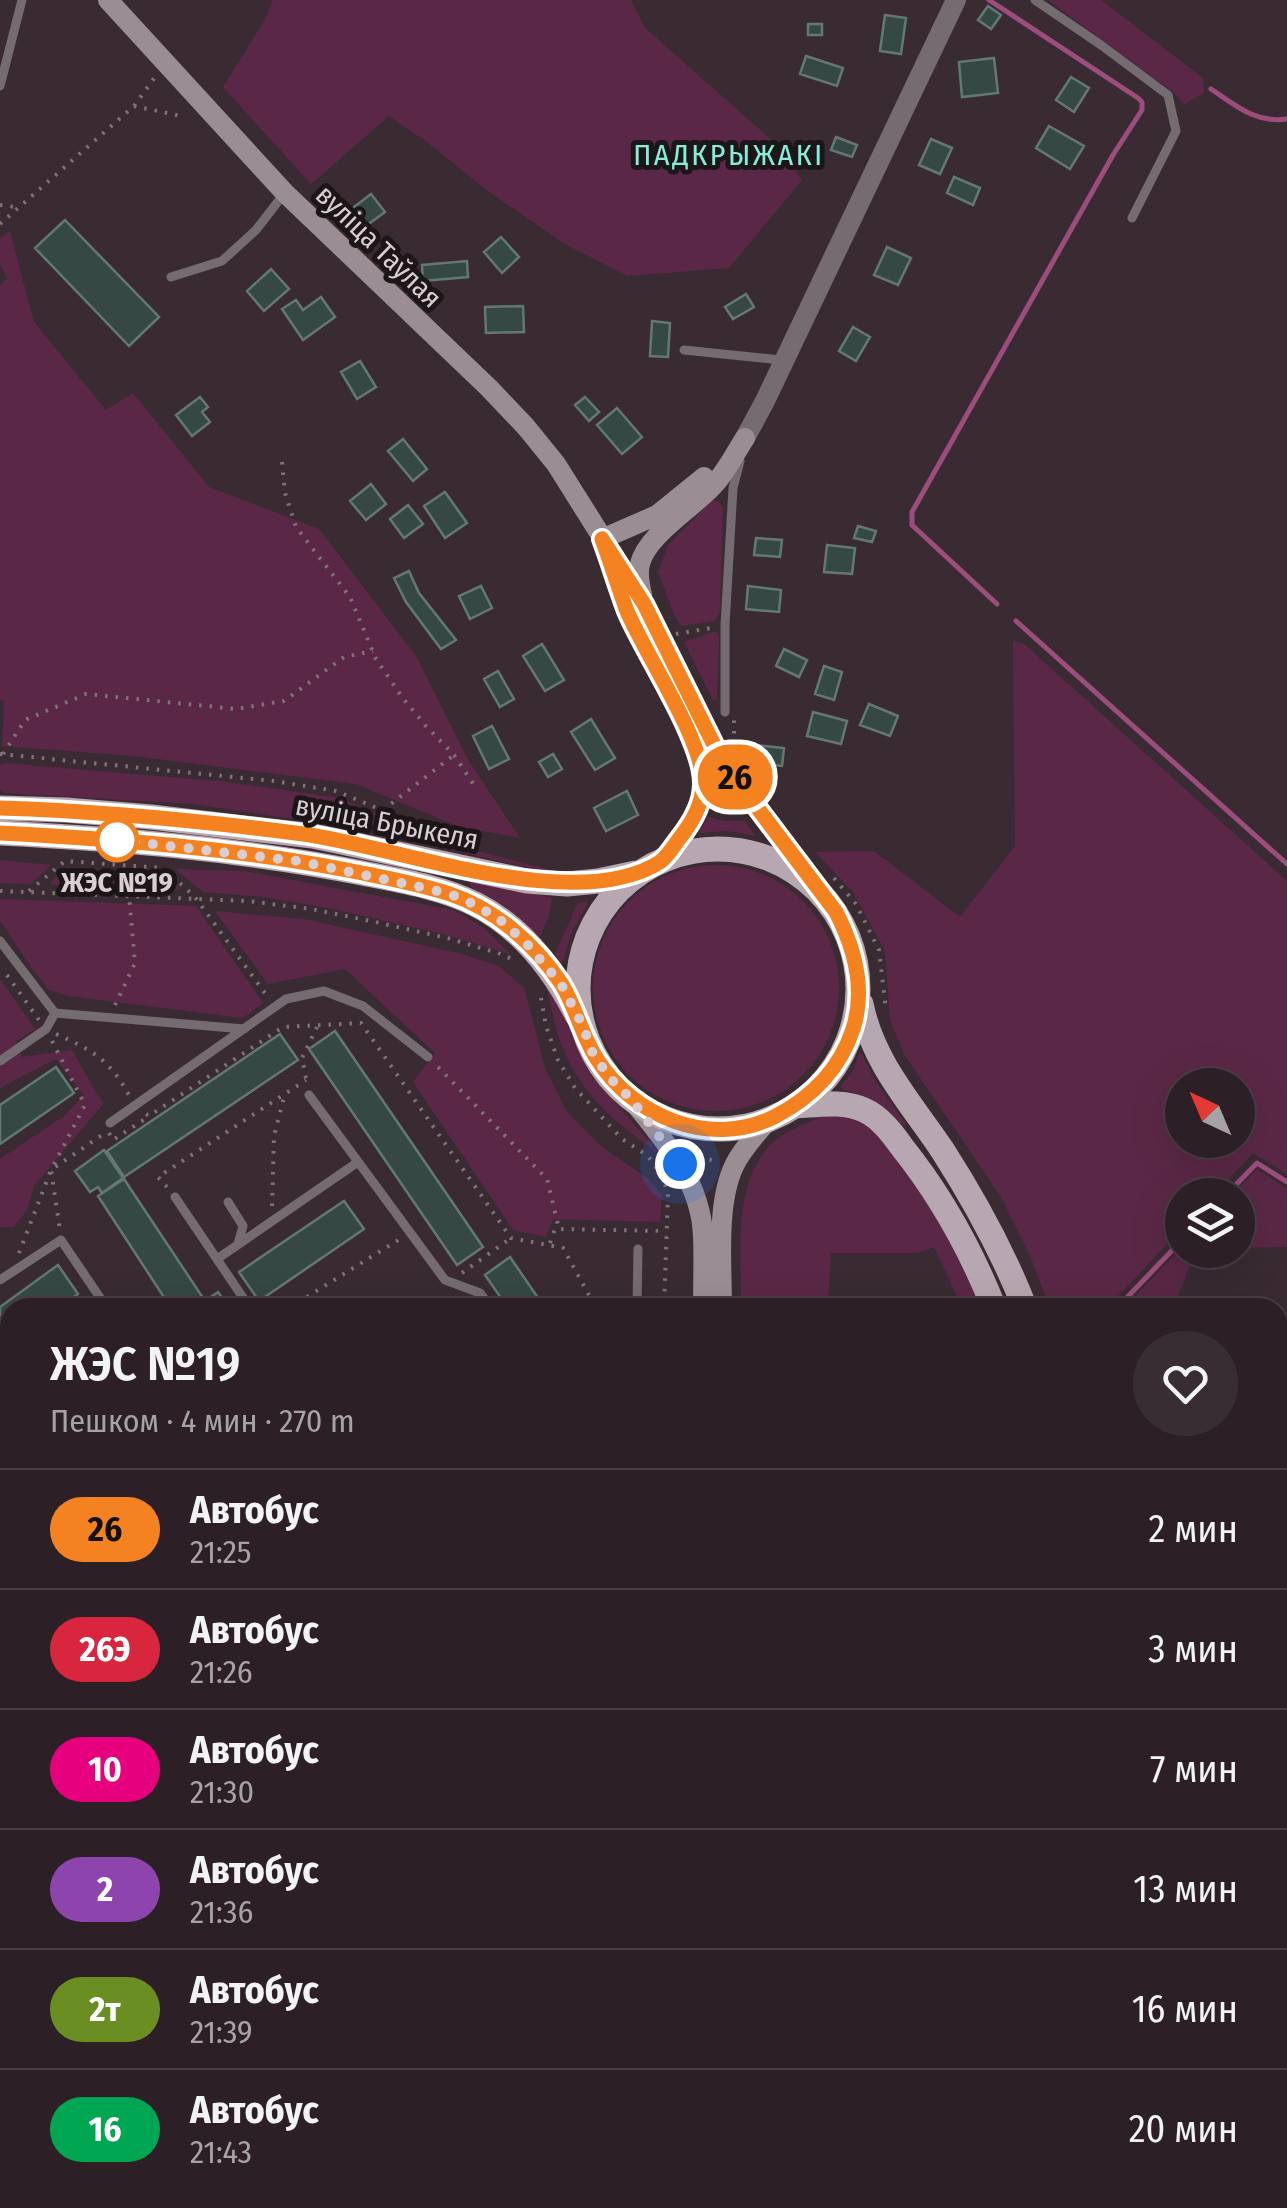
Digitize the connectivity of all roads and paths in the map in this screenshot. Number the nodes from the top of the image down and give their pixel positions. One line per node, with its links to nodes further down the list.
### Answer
1 (22, 0): 6 (lane)
2 (108, 0): 9 (main road, вуліца Таўлая)
3 (956, 0): 16 (street)
4 (1035, 0): 12 (lane)
5 (155, 76): 7 (path)
6 (0, 86)
7 (134, 106): 8 (path); 11 (path)
8 (181, 116)
9 (285, 193): 14 (lane); 19 (main road, вуліца Таўлая)
10 (0, 205): 11 (path)
11 (18, 208): 13 (path)
12 (1132, 218)
13 (0, 224)
14 (171, 277)
15 (684, 350): 16 (lane)
16 (784, 361): 17 (street)
17 (745, 438): 19 (main road); 20 (main road); 21 (lane)
18 (282, 462): 23 (path)
19 (602, 539): 20 (main road, вуліца Таўлая); 32 (main road, вуліца Таўлая)
20 (644, 604): 33 (main road, вуліца Таўлая)
21 (725, 625): 22 (path); 24 (lane)
22 (672, 635)
23 (372, 651): 25 (path); 26 (path)
24 (725, 712)
25 (2, 754): 29 (path)
26 (454, 755): 27 (path); 29 (path)
27 (474, 786)
28 (0, 808): 32 (main road, вуліца Брыкеля)
29 (383, 810): 31 (path)
30 (0, 833): 47 (main road, вуліца Брыкеля)
31 (454, 840)
32 (652, 866): 33 (main road); 47 (main road)
33 (824, 881): 42 (main road); 46 (path)
34 (0, 891): 35 (path)
35 (30, 891): 36 (path); 37 (path)
36 (129, 895): 37 (path); 45 (path)
37 (196, 897): 39 (path); 43 (path)
38 (0, 940): 44 (lane)
39 (514, 960)
40 (0, 964): 49 (path)
41 (535, 983): 64 (path)
42 (858, 995): 57 (main road); 90 (main road)
43 (275, 1007): 50 (lane); 51 (lane)
44 (55, 1013): 45 (lane); 49 (lane)
45 (109, 1018): 50 (lane)
46 (887, 1023)
47 (583, 1026): 55 (main road)
48 (316, 1027): 53 (path); 58 (path); 71 (path)
49 (46, 1029): 52 (lane); 56 (path); 63 (path)
50 (244, 1029): 56 (lane)
51 (428, 1056): 68 (path)
52 (0, 1061)
53 (285, 1094): 65 (path); 67 (path)
54 (310, 1095): 61 (lane)
55 (631, 1099): 59 (main road); 64 (main road)
56 (134, 1106): 58 (path); 60 (lane)
57 (795, 1106): 59 (main road); 89 (main road)
58 (149, 1116): 63 (path)
59 (767, 1120): 62 (main road)
60 (110, 1123)
61 (358, 1162): 67 (lane); 70 (lane)
62 (733, 1168): 64 (path); 88 (main road)
63 (52, 1170): 72 (path); 77 (path)
64 (671, 1170): 69 (path); 87 (main road)
65 (175, 1198): 76 (lane)
66 (228, 1202): 73 (lane)
67 (271, 1221): 73 (lane)
68 (560, 1229): 69 (path); 74 (path)
69 (666, 1231): 86 (path)
70 (410, 1233): 79 (lane); 82 (path)
71 (511, 1238): 74 (path); 79 (path)
72 (61, 1240): 77 (lane); 80 (lane)
73 (238, 1244): 76 (lane)
74 (549, 1245): 84 (path)
75 (638, 1248): 85 (lane)
76 (216, 1258): 81 (lane)
77 (13, 1272): 78 (lane)
78 (0, 1280)
79 (450, 1282): 83 (lane)
80 (100, 1298)
81 (243, 1298)
82 (305, 1298)
83 (484, 1298)
84 (590, 1298)
85 (638, 1298)
86 (664, 1298)
87 (703, 1298)
88 (722, 1298)
89 (990, 1298)
90 (1021, 1298)

